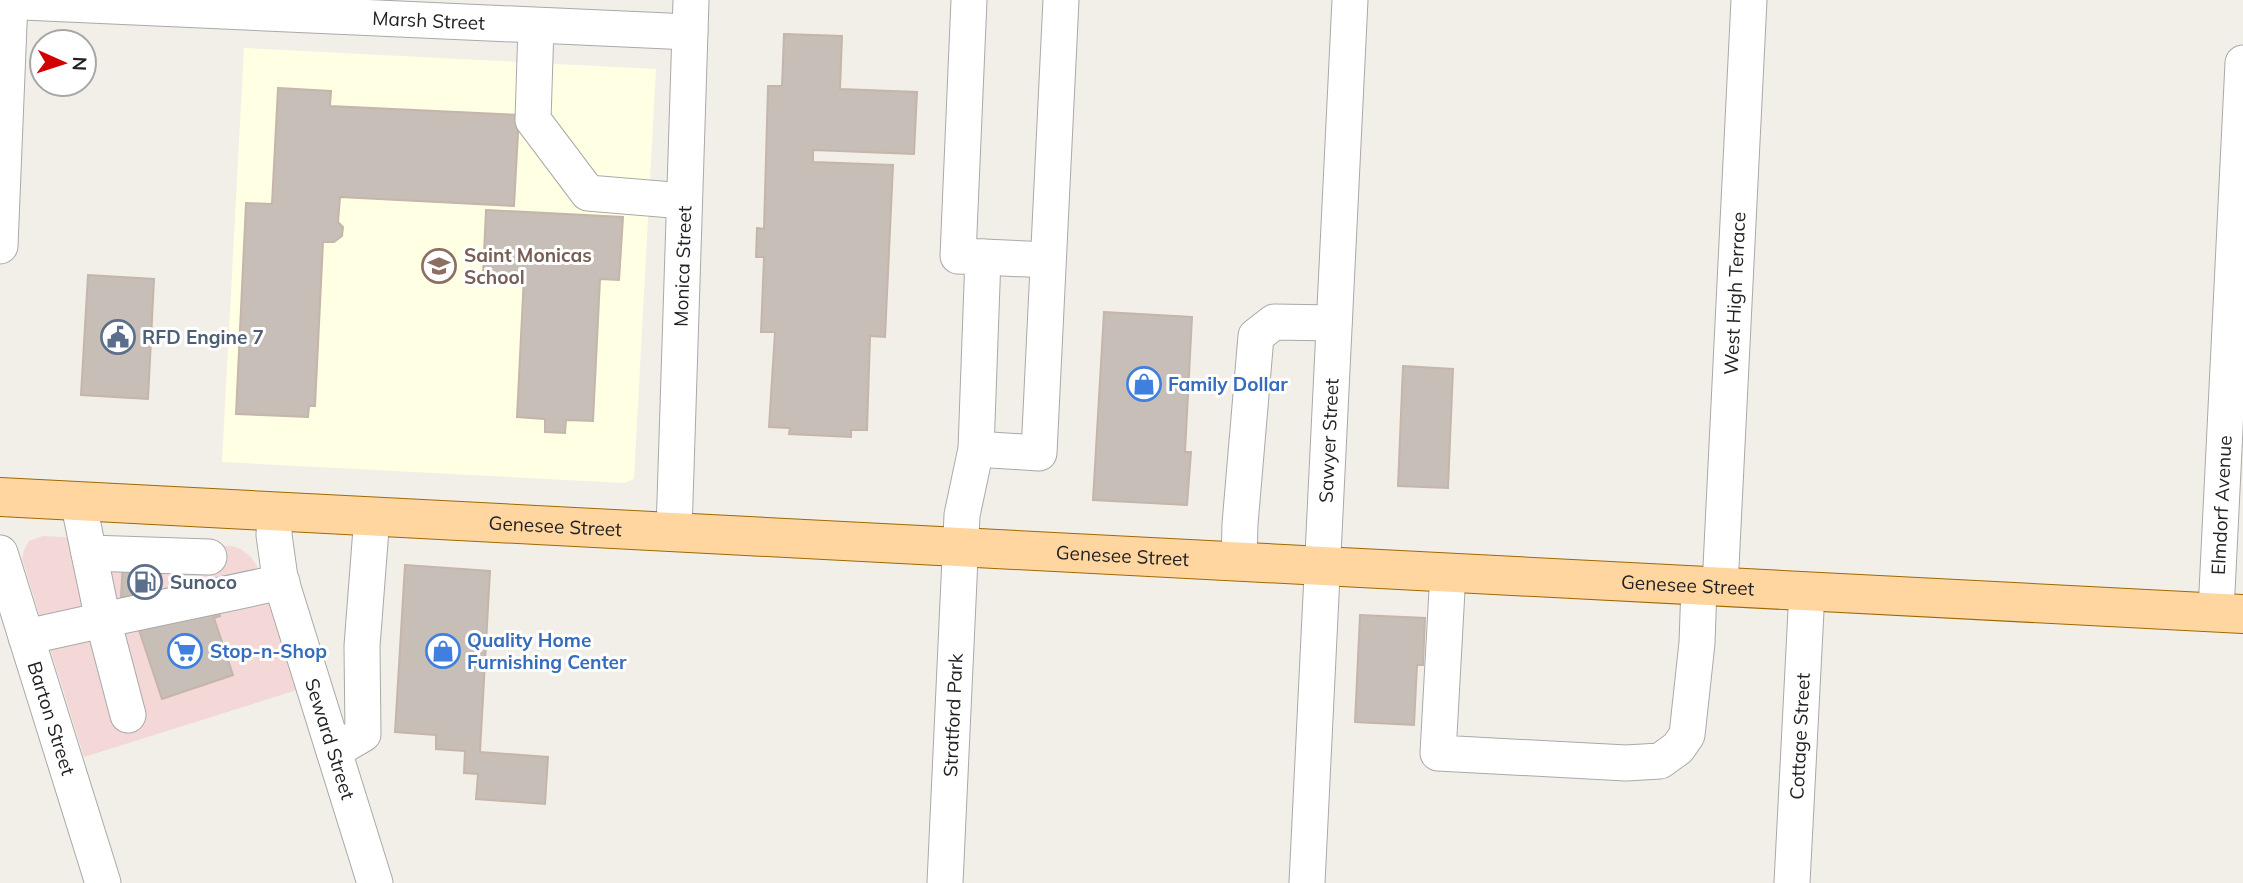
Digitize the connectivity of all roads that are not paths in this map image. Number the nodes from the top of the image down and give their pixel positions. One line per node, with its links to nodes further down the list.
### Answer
1 (968, 0): 11 (street)
2 (1061, 0): 12 (street)
3 (1350, 0): 13 (street, Sawyer Street)
4 (1749, 0): 30 (street, West High Terrace)
5 (6, 1): 7 (street, Marsh Street); 10 (street)
6 (690, 16): 7 (street, Marsh Street); 9 (street, Monica Street)
7 (536, 26): 9 (street)
8 (2243, 63): 14 (street, Elmdorf Avenue)
9 (684, 201): 21 (street, Monica Street)
10 (0, 246)
11 (983, 257): 12 (street); 15 (street, Stratford Park)
12 (1048, 260): 15 (street)
13 (1334, 323): 25 (street); 27 (street, Sawyer Street)
14 (2236, 326): 33 (street, Elmdorf Avenue)
15 (976, 449): 22 (street, Stratford Park)
16 (0, 497): 17 (main road, Genesee Street)
17 (78, 501): 18 (main road, Genesee Street); 23 (street)
18 (204, 508): 19 (main road, Genesee Street); 24 (street)
19 (275, 511): 20 (main road, Genesee Street); 29 (street, Seward Street)
20 (372, 516): 21 (main road, Genesee Street); 36 (street)
21 (674, 532): 22 (main road, Genesee Street)
22 (961, 547): 25 (main road, Genesee Street); 42 (street, Stratford Park)
23 (89, 553): 24 (street); 34 (street)
24 (209, 557): 32 (street)
25 (1239, 562): 27 (main road, Genesee Street)
26 (2, 566): 35 (street, Barton Street)
27 (1322, 566): 28 (main road, Genesee Street); 43 (street, Sawyer Street)
28 (1448, 572): 30 (main road, Genesee Street); 30 (street, West High Terrace)
29 (282, 582): 32 (street); 37 (street, Seward Street)
30 (1709, 586): 31 (main road, Genesee Street)
31 (1807, 591): 33 (main road, Genesee Street); 44 (street, Cottage Street)
32 (214, 597): 34 (street)
33 (2230, 613)
34 (103, 620): 35 (street); 38 (street)
35 (26, 637): 40 (street, Barton Street)
36 (362, 646): 37 (street); 39 (street)
37 (307, 664): 39 (street, Seward Street)
38 (128, 715)
39 (334, 751): 41 (street, Seward Street)
40 (103, 883)
41 (375, 883)
42 (945, 883)
43 (1307, 883)
44 (1791, 883)

